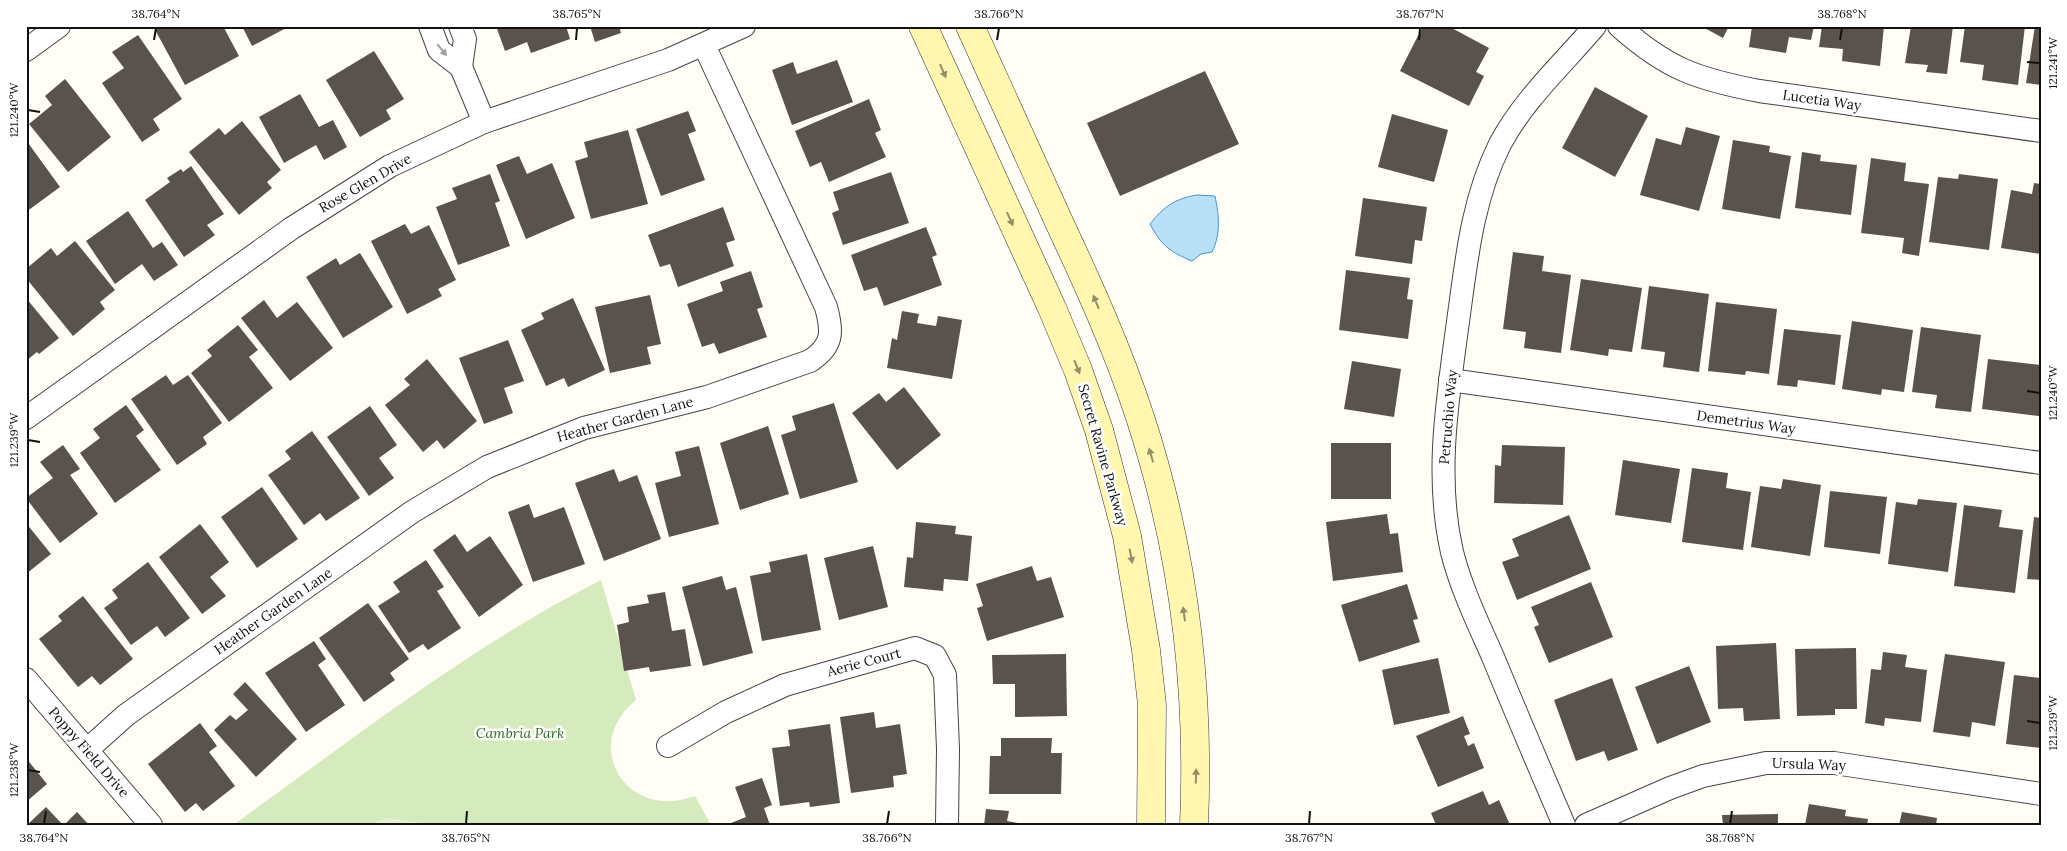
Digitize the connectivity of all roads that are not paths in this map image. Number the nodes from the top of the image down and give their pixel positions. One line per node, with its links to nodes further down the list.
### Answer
1 (59, 26): 10 (street)
2 (430, 26): 11 (street, one-way to 11)
3 (460, 26): 11 (street)
4 (744, 26): 9 (street, Rose Glen Drive)
5 (923, 26): 23 (main road, Secret Ravine Parkway, one-way to 23)
6 (970, 26): 24 (main road, one-way to 6)
7 (1595, 26): 14 (street, Petruchio Way)
8 (1619, 26): 13 (street, Lucetia Way)
9 (704, 45): 12 (street, Rose Glen Drive); 19 (street, Heather Garden Lane)
10 (26, 50)
11 (461, 67): 12 (street)
12 (484, 122): 15 (street, Rose Glen Drive)
13 (2041, 131)
14 (1450, 380): 16 (street, Demetrius Way); 25 (street, Petruchio Way)
15 (26, 418)
16 (2041, 463)
17 (26, 679): 19 (street, Poppy Field Drive)
18 (668, 746): 22 (street, Aerie Court)
19 (87, 750): 21 (street, Poppy Field Drive)
20 (2041, 794): 26 (street, Ursula Way)
21 (151, 825)
22 (947, 825)
23 (1151, 825)
24 (1194, 825)
25 (1564, 825)
26 (1586, 825)

